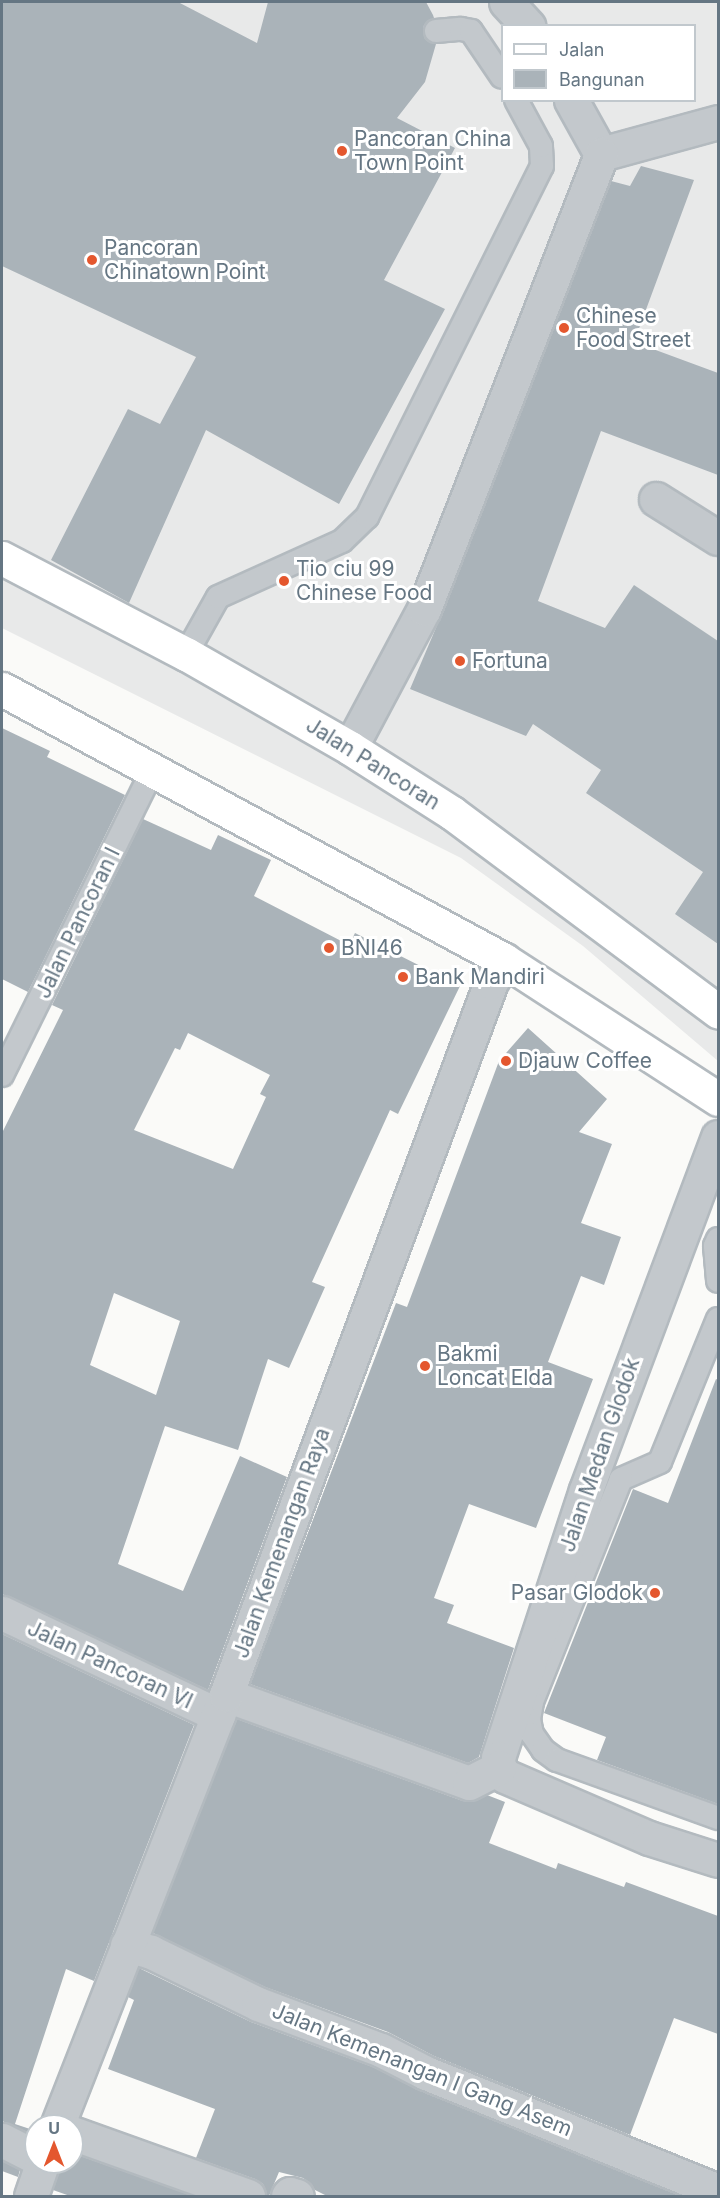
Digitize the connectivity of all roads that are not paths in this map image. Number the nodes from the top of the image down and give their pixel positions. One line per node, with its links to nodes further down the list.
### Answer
1 (506, 2): 2 (street)
2 (526, 24)
3 (435, 31): 4 (lane)
4 (501, 76)
5 (517, 102): 12 (lane)
6 (572, 102): 8 (street)
7 (718, 122): 8 (street)
8 (601, 154): 14 (street)
9 (656, 499): 10 (street)
10 (718, 537)
11 (2, 558): 12 (main road, Jalan Pancoran)
12 (186, 654): 14 (main road, Jalan Pancoran)
13 (2, 689): 15 (main road)
14 (350, 748): 17 (main road, Jalan Pancoran)
15 (152, 771): 16 (main road); 18 (lane, Jalan Pancoran I)
16 (504, 960): 19 (main road); 25 (street, Jalan Kemenangan Raya)
17 (718, 1011)
18 (2, 1074)
19 (718, 1099)
20 (718, 1137): 26 (street, Jalan Medan Glodok)
21 (718, 1239): 22 (lane)
22 (718, 1281)
23 (718, 1319): 27 (lane)
24 (2, 1613): 25 (street, Jalan Pancoran VI)
25 (222, 1705): 26 (street, Jalan Pancoran VI); 29 (street, Jalan Kemenangan Raya)
26 (502, 1772): 28 (street)
27 (718, 1818)
28 (718, 1860)
29 (127, 1944): 30 (street, Jalan Kemenangan Raya); 35 (street, Jalan Kemenangan I Gang Asem)
30 (62, 2114)
31 (84, 2137): 37 (street)
32 (2, 2140): 33 (street)
33 (24, 2151)
34 (39, 2174): 36 (street)
35 (718, 2191)
36 (31, 2196)
37 (248, 2196)
38 (288, 2196): 39 (street)
39 (297, 2196)

